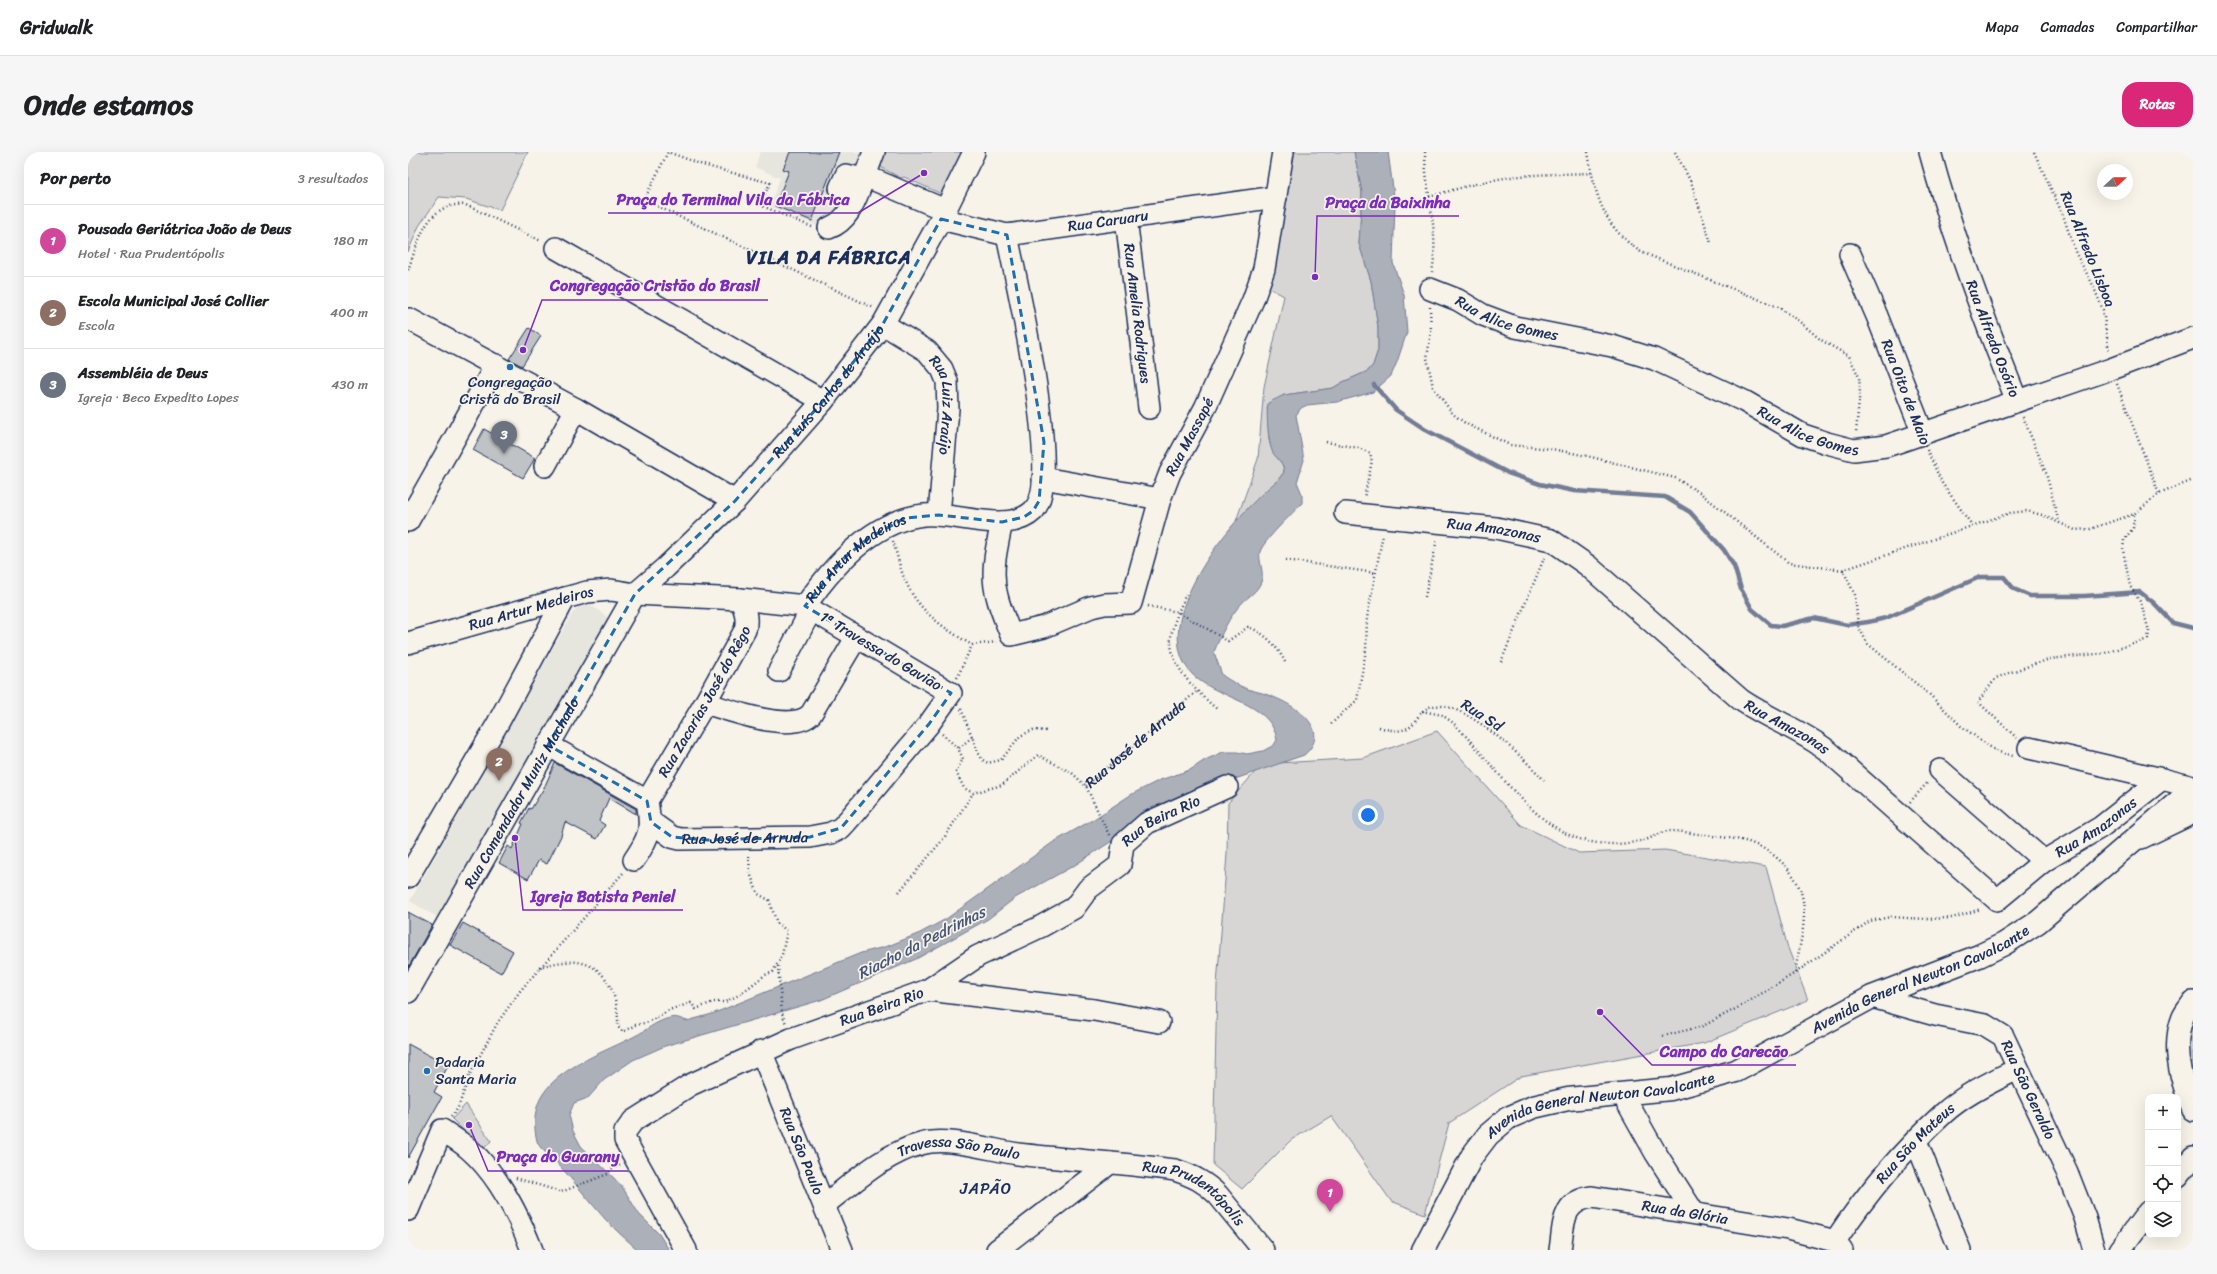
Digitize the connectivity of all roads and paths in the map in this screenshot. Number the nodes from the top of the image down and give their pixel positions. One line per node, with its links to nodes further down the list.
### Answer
1 (874, 152): 10 (street)
2 (974, 152): 14 (street, Rua Luís Carlos de Araújo)
3 (1283, 152): 12 (street, Rua Massapé)
4 (1425, 152): 13 (path)
5 (1588, 152): 9 (path)
6 (1675, 152): 18 (path)
7 (1930, 152): 29 (street, Rua Alfredo Osório)
8 (2034, 152): 27 (path, Rua Alfredo Lisboa)
9 (1591, 173): 13 (path); 34 (path)
10 (864, 178): 11 (street); 14 (street, Rua Caruaru); 16 (street)
11 (840, 188)
12 (1276, 197): 15 (street, Rua Caruaru); 39 (street, Rua Massapé)
13 (1429, 197): 22 (path)
14 (943, 215): 17 (street, Rua Caruaru); 24 (street, Rua Luís Carlos de Araújo)
15 (1126, 218): 17 (street, Rua Caruaru); 30 (street, Rua Amelia Rodrigues)
16 (829, 228): 24 (path)
17 (1007, 235): 36 (street, Rua Artur Medeiros)
18 (1711, 243)
19 (556, 248): 21 (path); 28 (street)
20 (1850, 254): 32 (street, Rua Oito de Maio)
21 (408, 270)
22 (1430, 289): 34 (street, Rua Alice Gomes); 53 (path)
23 (409, 319): 26 (street)
24 (886, 320): 28 (street, Rua Luís Carlos de Araújo); 43 (street, Rua Luiz Araújo)
25 (2193, 338): 27 (street, Rua Alice Gomes)
26 (496, 365): 31 (street); 45 (street)
27 (2111, 369): 29 (street, Rua Alice Gomes); 38 (path, Rua Alfredo Lisboa)
28 (823, 401): 40 (street, Rua Luís Carlos de Araújo)
29 (2017, 401): 32 (street, Rua Alice Gomes); 48 (path, Rua Alfredo Osório)
30 (1149, 408)
31 (576, 409): 35 (street); 40 (street)
32 (1923, 434): 34 (street, Rua Alice Gomes); 50 (path, Rua Oito de Maio)
33 (1326, 442): 41 (path)
34 (1854, 450)
35 (545, 466)
36 (1043, 478): 39 (street); 46 (street, Rua Artur Medeiros)
37 (2192, 481): 38 (path)
38 (2159, 494): 42 (path)
39 (1160, 499): 60 (street, Rua Massapé)
40 (735, 501): 55 (street, Rua Luís Carlos de Araújo)
41 (1353, 514): 44 (street, Rua Amazonas)
42 (2134, 514): 48 (path); 82 (path)
43 (939, 515): 46 (street, Rua Artur Medeiros); 49 (street, Rua Artur Medeiros)
44 (1386, 517): 47 (street, Rua Amazonas); 54 (path)
45 (408, 521)
46 (1002, 522): 63 (street)
47 (1441, 523): 51 (street, Rua Amazonas); 57 (path)
48 (2059, 523): 50 (path)
49 (891, 525): 61 (street, Rua Artur Medeiros); 66 (path)
50 (1972, 525): 53 (path)
51 (1551, 540): 68 (path); 92 (street, Rua Amazonas)
52 (1286, 560): 54 (path)
53 (1843, 570): 82 (path)
54 (1376, 573): 76 (path)
55 (635, 594): 58 (street, Rua Artur Medeiros); 59 (street, Rua Artur Medeiros); 80 (street, Rua Comendador Muniz Machado)
56 (1186, 594): 62 (path, Rua José de Arruda)
57 (1425, 597)
58 (565, 598): 65 (street, Rua Artur Medeiros); 99 (street)
59 (740, 599): 61 (street, Rua Artur Medeiros); 72 (street, Rua Zacarias José do Rêgo)
60 (1131, 603): 62 (path); 63 (street)
61 (808, 608): 64 (street, 1ª Travessa do Gavião); 69 (street)
62 (1178, 612): 67 (path); 70 (path, Rua José de Arruda)
63 (1011, 634): 66 (path)
64 (856, 638): 71 (street, 1ª Travessa do Gavião); 72 (street)
65 (408, 643)
66 (972, 646): 71 (path)
67 (1285, 662)
68 (1501, 662)
69 (780, 671)
70 (1196, 692): 73 (path, Rua José de Arruda); 86 (path, Rua José de Arruda)
71 (951, 693): 75 (street, Rua José de Arruda); 79 (path)
72 (705, 703): 90 (street, Rua Zacarias José do Rêgo)
73 (1218, 710)
74 (1422, 711): 77 (path); 85 (path, Rua Sd); 104 (path)
75 (929, 724): 81 (path); 95 (street, Rua José de Arruda)
76 (1331, 724)
77 (1379, 727)
78 (1047, 732): 79 (path)
79 (972, 737): 81 (path)
80 (548, 745): 90 (street); 105 (street, Rua Comendador Muniz Machado)
81 (958, 748): 89 (path)
82 (2028, 748): 84 (street)
83 (1940, 770): 92 (path); 98 (street)
84 (2162, 779): 88 (street); 98 (street, Rua Amazonas)
85 (1544, 780)
86 (1086, 786): 89 (path, Rua José de Arruda); 94 (path)
87 (1227, 787): 106 (street, Rua Beira Rio)
88 (2193, 788): 96 (main road, Avenida General Newton Cavalcante)
89 (973, 793): 100 (path)
90 (647, 801): 93 (street)
91 (2193, 813): 96 (street)
92 (1899, 814): 101 (street, Rua Amazonas)
93 (651, 822): 95 (street, Rua José de Arruda); 97 (street)
94 (1109, 836)
95 (749, 838): 102 (path)
96 (2125, 846): 107 (main road, Avenida General Newton Cavalcante)
97 (634, 860): 103 (path)
98 (2044, 862): 101 (street, Rua Amazonas)
99 (408, 877)
100 (899, 892)
101 (1997, 900): 104 (path)
102 (778, 965): 103 (path); 109 (path)
103 (539, 967): 116 (path)
104 (1795, 973): 111 (path)
105 (411, 981)
106 (928, 990): 110 (street); 112 (street, Rua Beira Rio)
107 (1872, 997): 113 (street, Rua São Geraldo); 114 (main road, Avenida General Newton Cavalcante)
108 (2193, 1002): 115 (street)
109 (782, 1013)
110 (1159, 1022)
111 (1663, 1036)
112 (762, 1051): 124 (street, Rua São Paulo); 130 (street, Rua Beira Rio)
113 (2017, 1069): 117 (street, Rua São Mateus); 137 (street, Rua São Geraldo)
114 (1623, 1095): 126 (street); 134 (main road, Avenida General Newton Cavalcante)
115 (2193, 1110)
116 (442, 1130): 120 (street); 129 (street)
117 (1916, 1141): 128 (street, Rua São Mateus); 136 (street)
118 (2193, 1157): 121 (street)
119 (1110, 1163): 124 (street, Travessa São Paulo); 132 (street); 133 (street, Rua Prudentópolis)
120 (415, 1169): 125 (street)
121 (2181, 1172)
122 (608, 1174): 123 (path)
123 (509, 1175)
124 (824, 1205): 131 (street, Rua São Paulo)
125 (408, 1210)
126 (1694, 1213): 128 (street, Rua da Glória); 135 (street, Rua da Glória)
127 (2145, 1216): 138 (street)
128 (1839, 1245)
129 (532, 1250)
130 (686, 1250)
131 (842, 1250)
132 (997, 1250)
133 (1262, 1250)
134 (1423, 1250)
135 (1560, 1250)
136 (1960, 1250)
137 (2094, 1250)
138 (2120, 1250)

